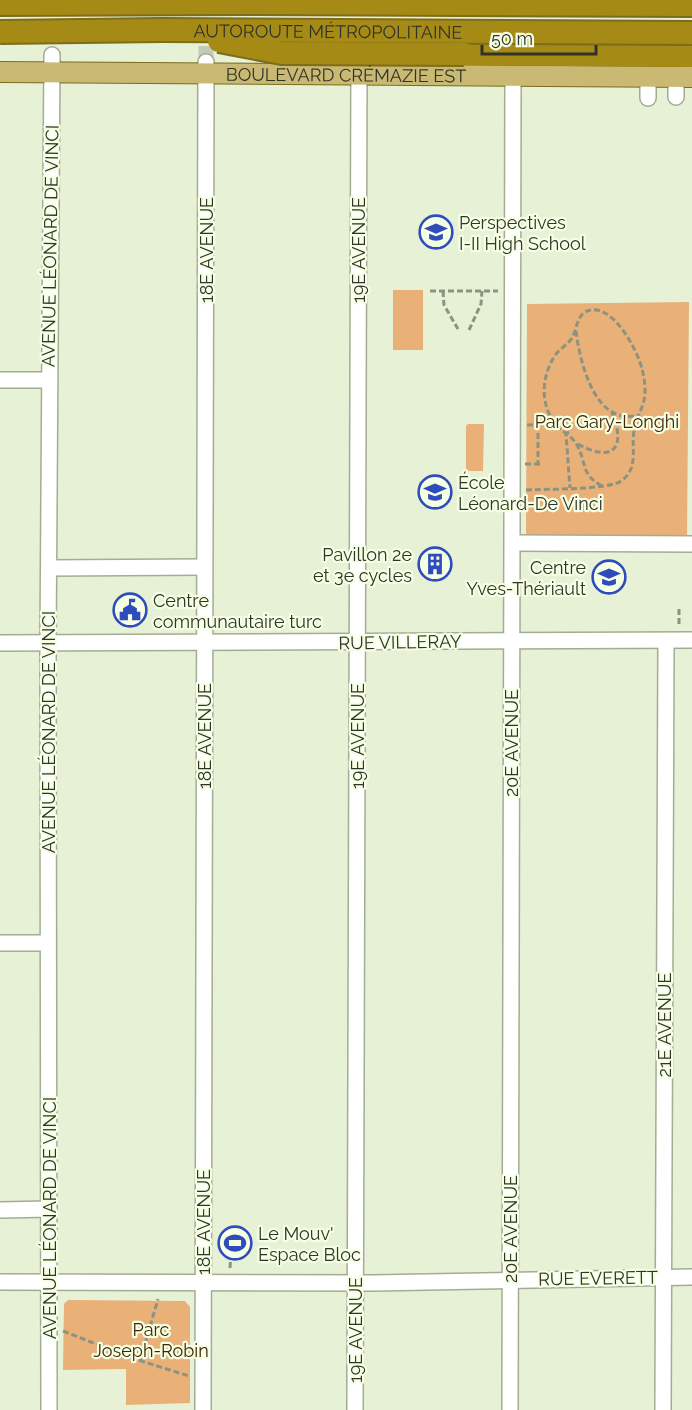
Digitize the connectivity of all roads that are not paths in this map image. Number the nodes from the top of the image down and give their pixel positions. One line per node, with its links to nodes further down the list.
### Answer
1 (119, 1): 2 (highway, AUTOROUTE MÉTROPOLITAINE, bridge); 3 (highway, AUTOROUTE MÉTROPOLITAINE, bridge)
2 (0, 4)
3 (692, 5)
4 (162, 30): 5 (highway, AUTOROUTE MÉTROPOLITAINE, bridge); 6 (highway, AUTOROUTE MÉTROPOLITAINE, bridge); 7 (highway, bridge)
5 (0, 32)
6 (692, 33)
7 (692, 57)
8 (52, 64): 9 (main road, BOULEVARD CRÉMAZIE EST); 11 (main road, BOULEVARD CRÉMAZIE EST); 18 (street, AVENUE LÉONARD DE VINCI)
9 (206, 68): 10 (main road, BOULEVARD CRÉMAZIE EST); 21 (street, 18E AVENUE)
10 (359, 69): 12 (main road, BOULEVARD CRÉMAZIE EST); 26 (street, 19E AVENUE)
11 (0, 72)
12 (513, 76): 13 (main road, BOULEVARD CRÉMAZIE EST); 19 (street, 20E AVENUE)
13 (648, 77): 14 (main road, BOULEVARD CRÉMAZIE EST); 16 (street)
14 (684, 77): 15 (street)
15 (676, 97)
16 (648, 98)
17 (0, 380): 18 (street)
18 (49, 380): 22 (street, AVENUE LÉONARD DE VINCI)
19 (513, 543): 20 (street); 25 (street, 20E AVENUE)
20 (692, 543)
21 (204, 567): 22 (street); 29 (street, 18E AVENUE)
22 (49, 568): 28 (street, AVENUE LÉONARD DE VINCI)
23 (666, 640): 24 (street, RUE VILLERAY); 25 (street, RUE VILLERAY); 34 (street, 21E AVENUE)
24 (692, 640)
25 (512, 641): 26 (street, RUE VILLERAY); 36 (street, 20E AVENUE)
26 (357, 642): 29 (street, RUE VILLERAY); 38 (street, 19E AVENUE)
27 (0, 644): 28 (street, RUE VILLERAY)
28 (48, 644): 29 (street, RUE VILLERAY); 31 (street, AVENUE LÉONARD DE VINCI)
29 (204, 644): 40 (street, 18E AVENUE)
30 (0, 943): 31 (street)
31 (48, 943): 32 (street, AVENUE LÉONARD DE VINCI)
32 (49, 1209): 33 (street); 39 (street, AVENUE LÉONARD DE VINCI)
33 (0, 1210)
34 (663, 1277): 35 (street, RUE EVERETT); 36 (street, RUE EVERETT); 45 (street, 21E AVENUE)
35 (692, 1277)
36 (510, 1280): 38 (street, RUE EVERETT); 44 (street, 20E AVENUE)
37 (0, 1282): 39 (street, RUE EVERETT)
38 (355, 1282): 40 (street, RUE EVERETT); 43 (street, 19E AVENUE)
39 (50, 1283): 40 (street, RUE EVERETT); 41 (street, AVENUE LÉONARD DE VINCI)
40 (203, 1283): 42 (street, 18E AVENUE)
41 (49, 1410)
42 (203, 1410)
43 (355, 1410)
44 (510, 1410)
45 (663, 1410)

